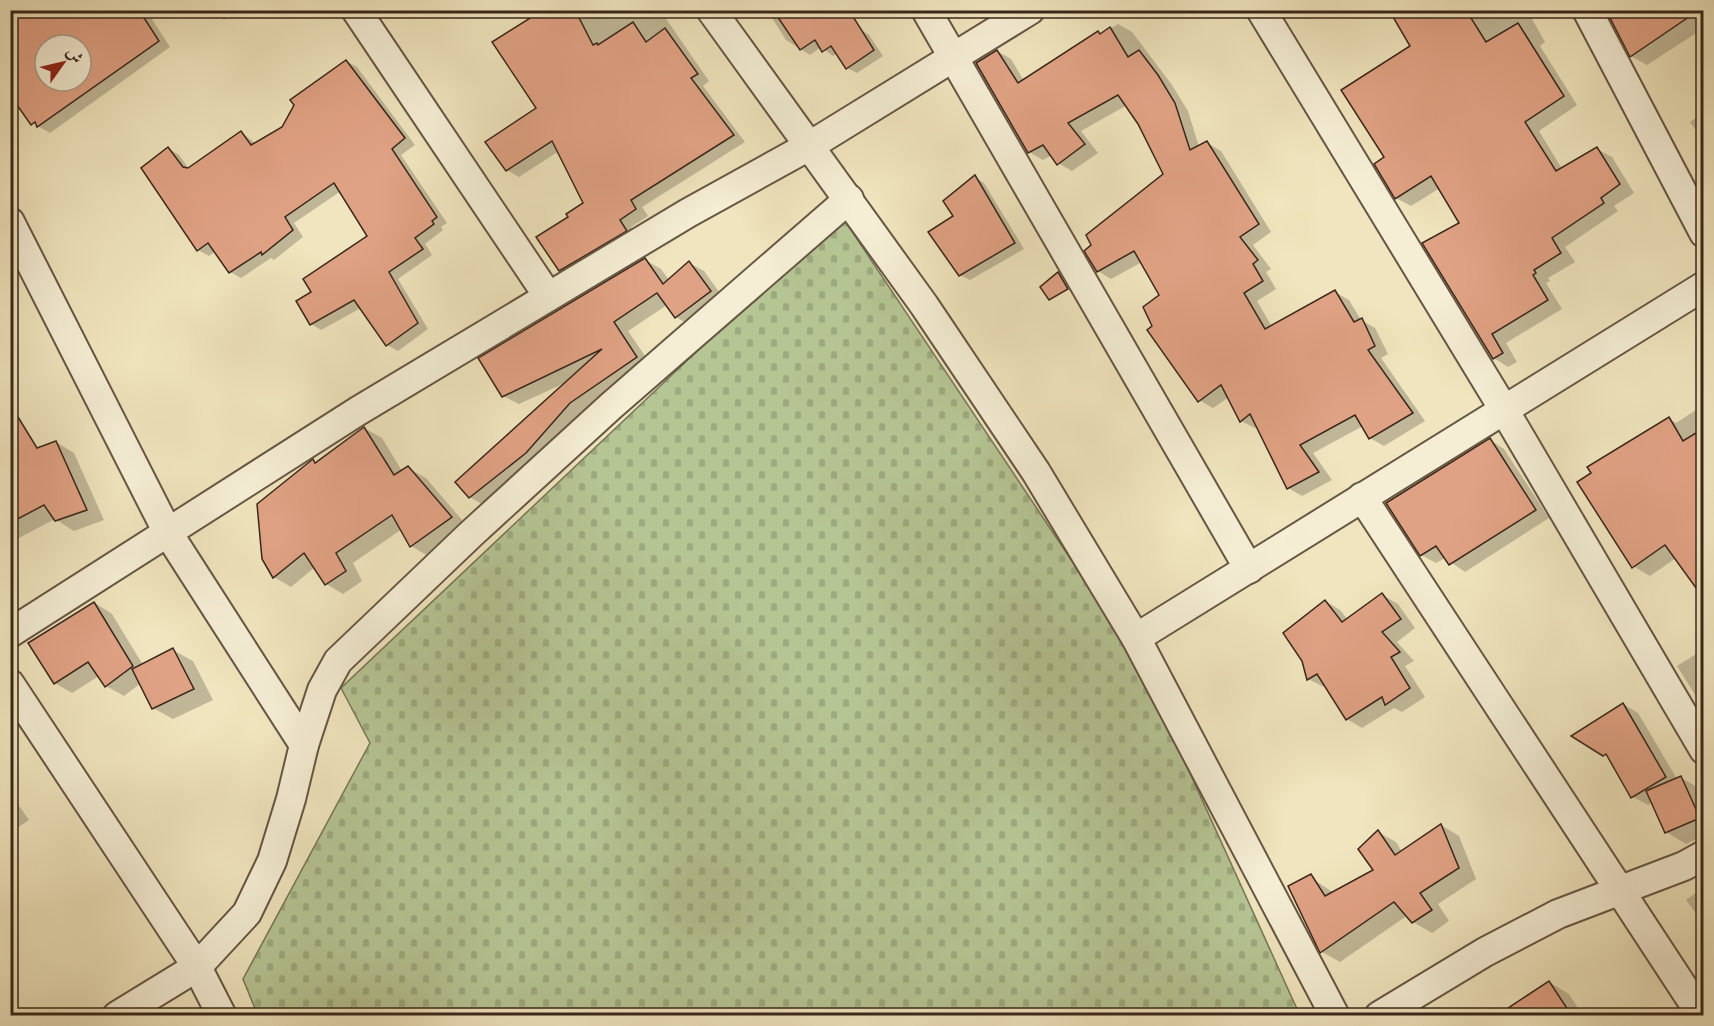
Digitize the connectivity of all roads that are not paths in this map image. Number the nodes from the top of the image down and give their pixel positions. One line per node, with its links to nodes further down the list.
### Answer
1 (356, 10): 13 (street)
2 (711, 10): 8 (street)
3 (926, 10): 7 (street)
4 (1030, 10): 7 (street)
5 (1261, 10): 14 (street)
6 (1587, 10): 11 (street)
7 (953, 57): 8 (street); 17 (street)
8 (811, 145): 9 (street); 13 (street)
9 (849, 199): 19 (street); 21 (street)
10 (10, 222): 16 (street)
11 (1704, 233)
12 (1704, 286): 14 (street)
13 (548, 296): 16 (street)
14 (1503, 408): 15 (street); 22 (street)
15 (1362, 497): 17 (street); 24 (street)
16 (168, 533): 18 (street); 21 (street)
17 (1249, 569): 19 (street)
18 (10, 633)
19 (1136, 638): 28 (street)
20 (10, 684): 25 (street)
21 (304, 745): 25 (street)
22 (1704, 750)
23 (1704, 855): 24 (street)
24 (1621, 889): 29 (street); 30 (street)
25 (197, 967): 26 (street); 27 (street)
26 (117, 1016)
27 (222, 1016)
28 (1335, 1016)
29 (1379, 1016)
30 (1702, 1016)

